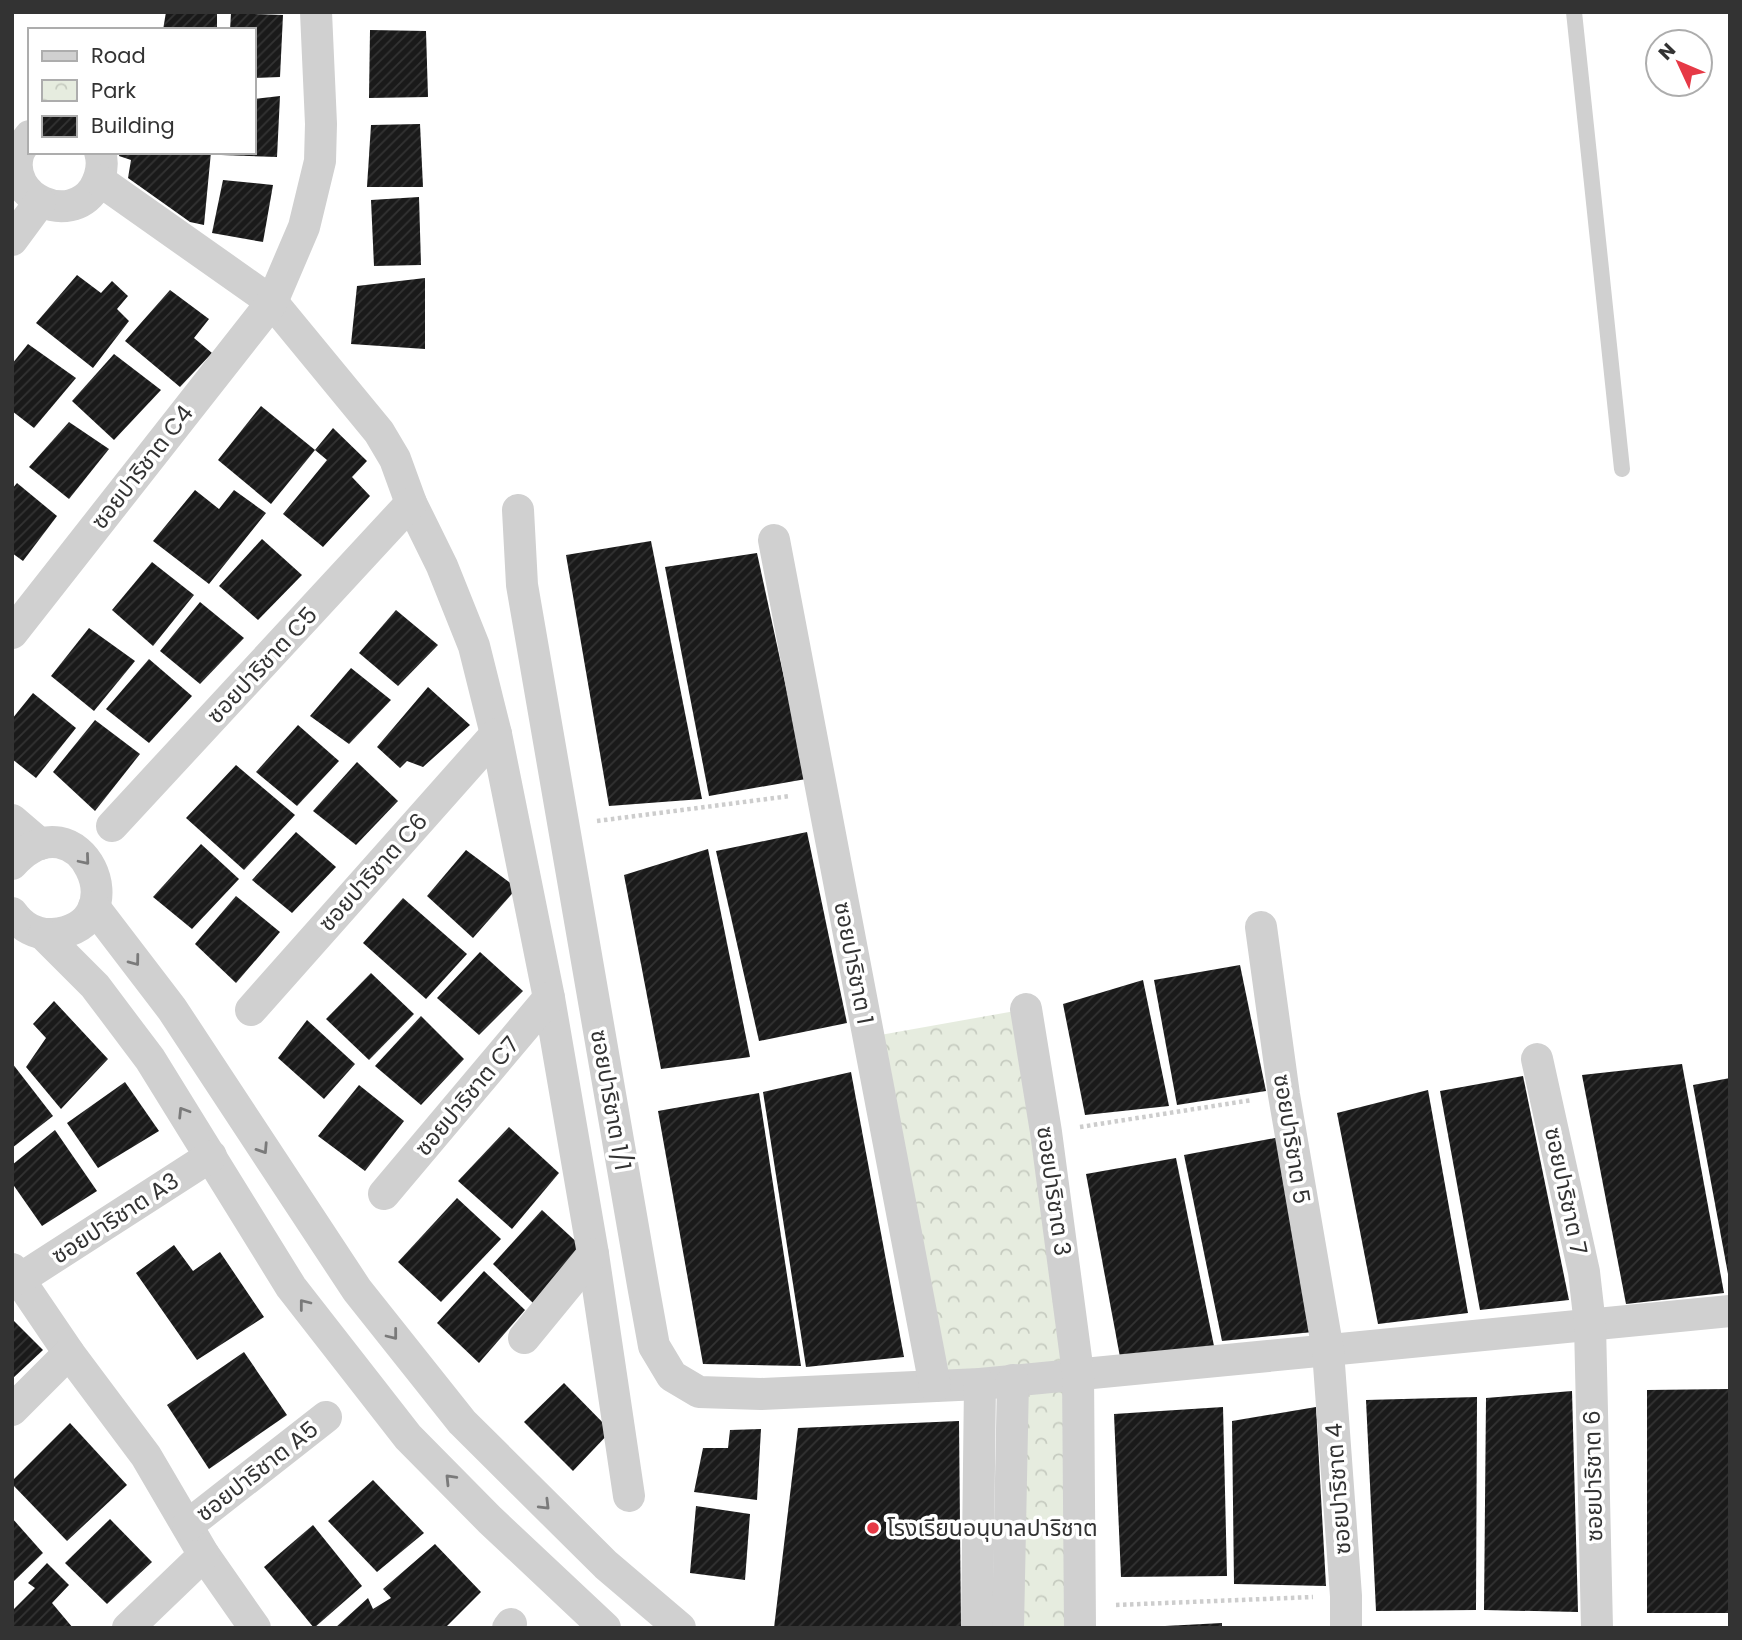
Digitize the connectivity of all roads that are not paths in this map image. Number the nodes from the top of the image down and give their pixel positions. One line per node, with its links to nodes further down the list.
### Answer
1 (316, 12): 7 (street, ซอยปาริชาต C4)
2 (1574, 12): 8 (lane)
3 (20, 147): 5 (street)
4 (100, 166): 5 (street); 7 (street)
5 (40, 202): 6 (street)
6 (12, 240)
7 (272, 302): 9 (street); 12 (street, ซอยปาริชาต C4)
8 (1622, 469)
9 (411, 503): 13 (street); 15 (street, ซอยปาริชาต C5)
10 (518, 510): 38 (street, ซอยปาริชาต 1/1)
11 (774, 540): 38 (street, ซอยปาริชาต 1)
12 (12, 633)
13 (496, 734): 22 (street); 24 (street, ซอยปาริชาต C6)
14 (12, 820): 16 (street)
15 (112, 826)
16 (40, 844): 17 (street); 18 (street, one-way to 18)
17 (12, 864)
18 (94, 907): 21 (street); 48 (street, one-way to 48)
19 (12, 914): 21 (street)
20 (1261, 927): 33 (street, ซอยปาริชาต 5)
21 (44, 935): 26 (street, one-way to 21)
22 (550, 998): 27 (street, ซอยปาริชาต C7); 28 (street)
23 (1026, 1009): 35 (street, ซอยปาริชาต 3)
24 (251, 1010)
25 (1537, 1059): 31 (street, ซอยปาริชาต 7)
26 (211, 1156): 29 (street, ซอยปาริชาต A3); 47 (street, one-way to 26)
27 (384, 1194)
28 (593, 1254): 32 (street); 41 (street)
29 (16, 1274): 34 (street)
30 (1730, 1311): 31 (street, ซอยปาริชาต 1/1)
31 (1590, 1325): 33 (street, ซอยปาริชาต 1/1); 52 (street, ซอยปาริชาต 6)
32 (524, 1338)
33 (1328, 1351): 35 (street, ซอยปาริชาต 1/1); 51 (street, ซอยปาริชาต 4)
34 (69, 1353): 39 (street); 42 (street)
35 (1078, 1373): 36 (street, ซอยปาริชาต 1/1); 44 (street, ซอยปาริชาต 3)
36 (1013, 1380): 37 (street, ซอยปาริชาต 1/1); 50 (street)
37 (980, 1384): 38 (street, ซอยปาริชาต 1/1); 49 (street)
38 (935, 1386)
39 (12, 1410)
40 (326, 1417): 42 (street, ซอยปาริชาต A5)
41 (629, 1496)
42 (188, 1525): 43 (street)
43 (204, 1555): 45 (street); 46 (street)
44 (1080, 1617)
45 (128, 1628)
46 (255, 1628)
47 (605, 1628)
48 (680, 1628)
49 (977, 1628)
50 (1008, 1628)
51 (1346, 1628)
52 (1597, 1628)

